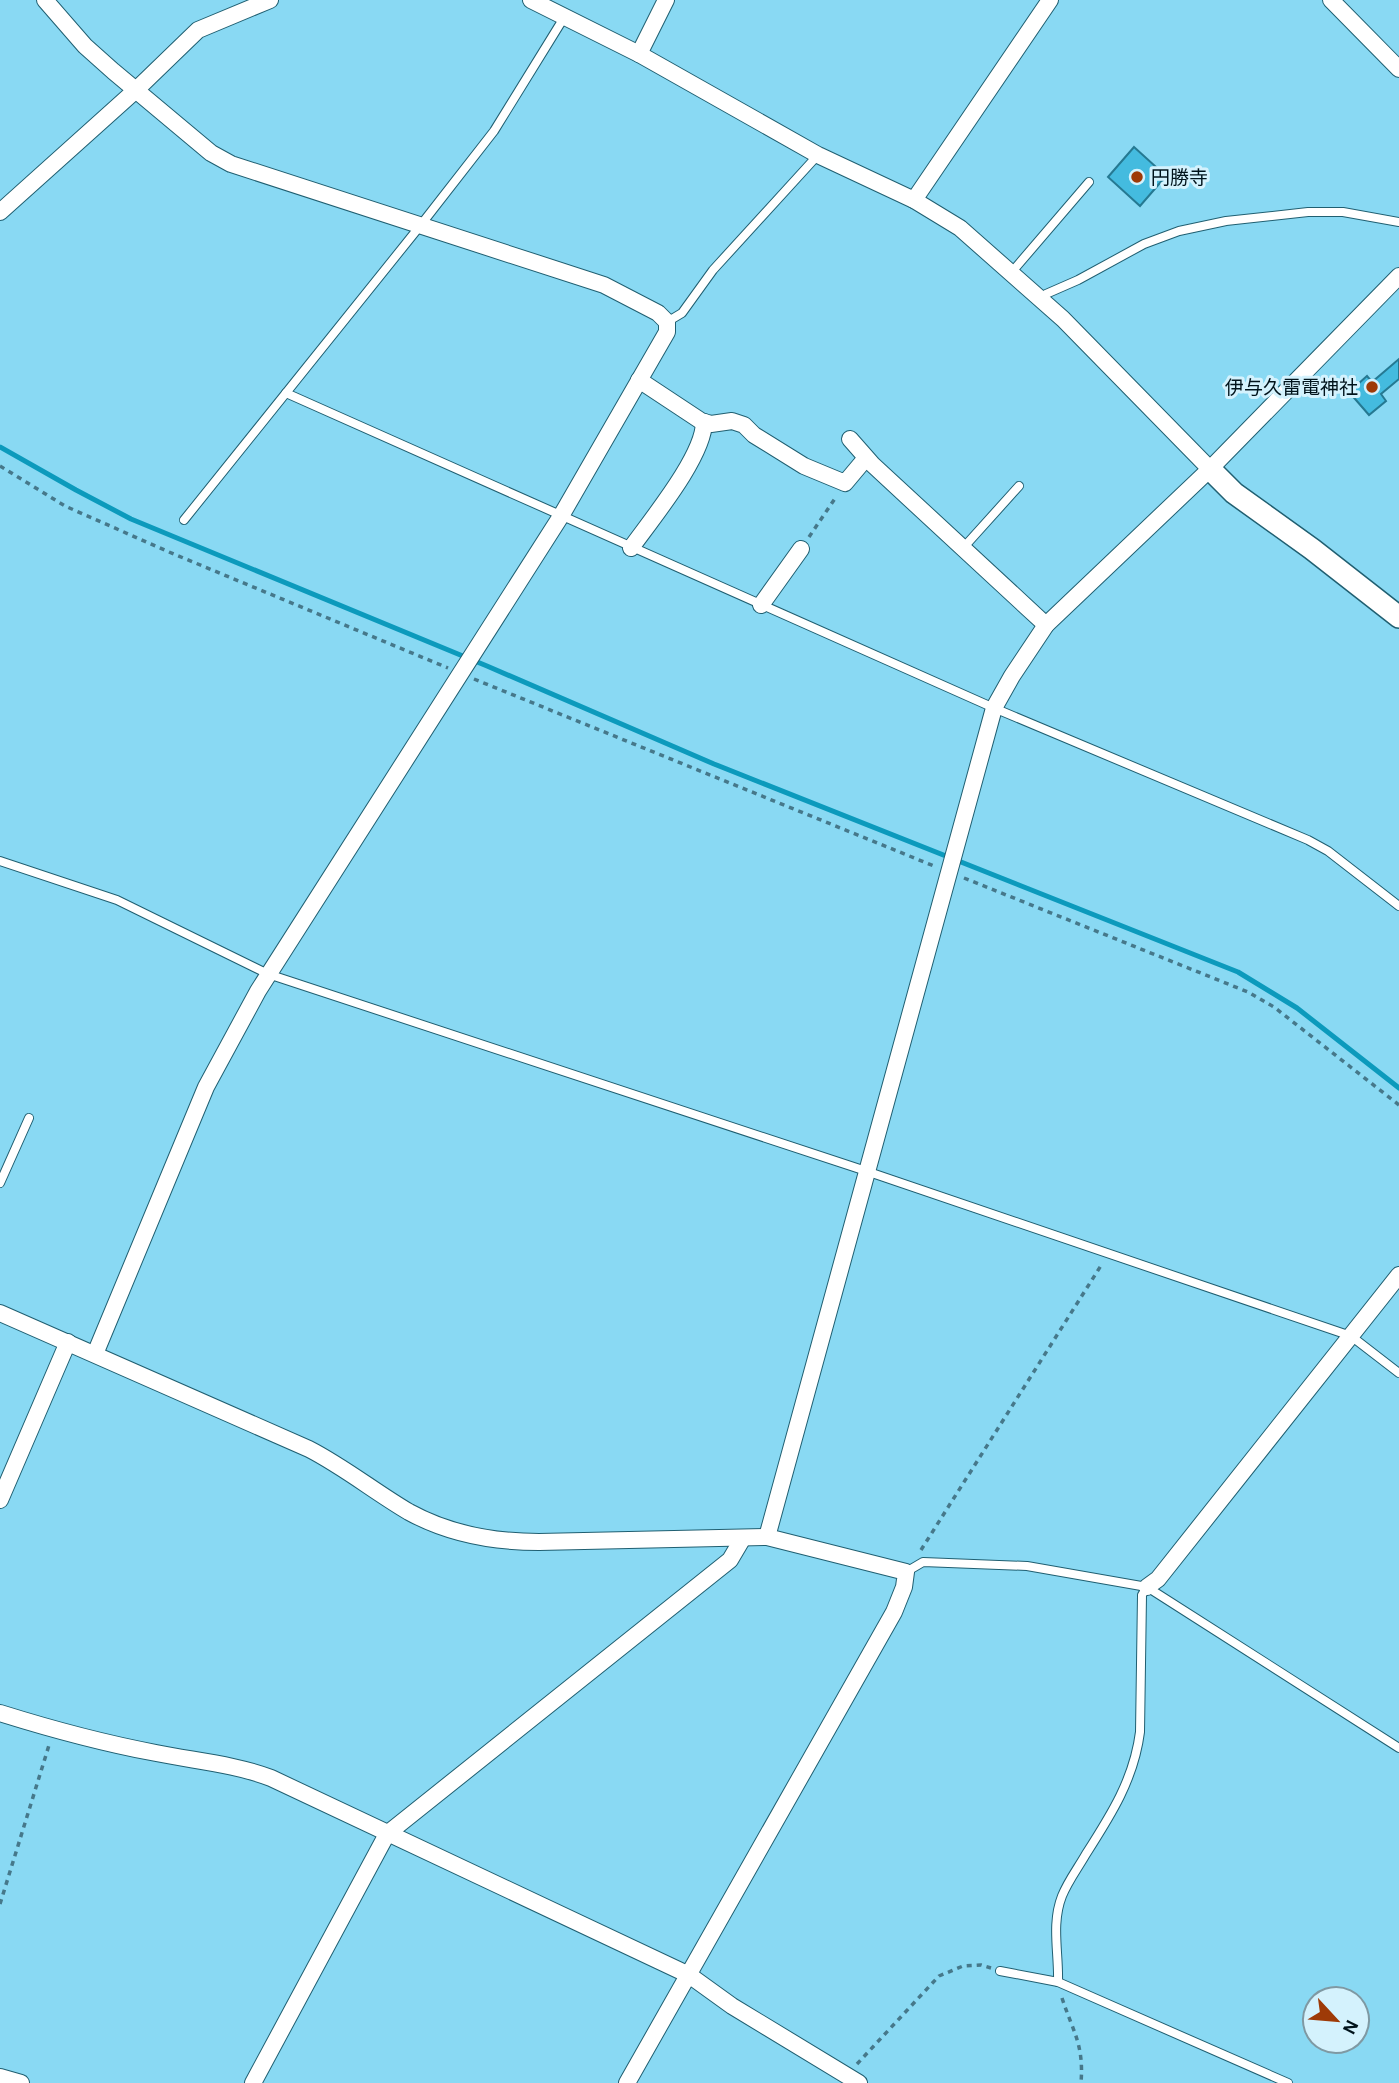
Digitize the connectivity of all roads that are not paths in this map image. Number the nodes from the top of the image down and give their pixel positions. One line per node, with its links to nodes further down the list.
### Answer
1 (45, 0): 10 (street)
2 (270, 0): 10 (street)
3 (531, 0): 7 (street)
4 (666, 0): 8 (street)
5 (1050, 0): 13 (street)
6 (1331, 0): 9 (street)
7 (565, 16): 8 (street); 16 (lane)
8 (639, 54): 11 (street)
9 (1399, 69)
10 (137, 89): 14 (street); 16 (street)
11 (818, 155): 13 (street); 20 (lane)
12 (1089, 182): 17 (lane)
13 (914, 200): 17 (street)
14 (0, 212)
15 (1399, 222): 19 (lane)
16 (420, 226): 20 (street); 22 (lane)
17 (1011, 273): 19 (street)
18 (1399, 276): 26 (street)
19 (1040, 299): 26 (street)
20 (667, 322): 21 (street)
21 (639, 380): 23 (street); 28 (street)
22 (286, 394): 28 (lane); 29 (lane)
23 (704, 422): 25 (street); 31 (street)
24 (850, 439): 25 (street)
25 (866, 458): 30 (street)
26 (1210, 470): 34 (street); 35 (street)
27 (1019, 486): 30 (lane)
28 (561, 516): 31 (lane); 39 (street)
29 (184, 520)
30 (964, 547): 35 (street)
31 (631, 548): 33 (lane)
32 (801, 549): 33 (street)
33 (761, 605): 36 (lane)
34 (1399, 617)
35 (1046, 625): 36 (street)
36 (994, 708): 38 (lane); 41 (street)
37 (0, 862): 39 (lane)
38 (1399, 906)
39 (268, 974): 41 (lane); 47 (street)
40 (29, 1118): 42 (lane)
41 (866, 1171): 45 (lane); 50 (street)
42 (0, 1183)
43 (1399, 1275): 45 (street)
44 (0, 1313): 46 (street)
45 (1351, 1336): 48 (lane); 53 (street)
46 (68, 1342): 47 (street); 49 (street)
47 (95, 1354): 51 (street)
48 (1399, 1373)
49 (0, 1500)
50 (767, 1537): 51 (street); 52 (street)
51 (743, 1538): 56 (street)
52 (906, 1572): 53 (lane); 58 (street)
53 (1147, 1587): 55 (lane); 59 (lane)
54 (0, 1713): 56 (street)
55 (1399, 1748)
56 (387, 1834): 58 (street); 62 (street)
57 (1000, 1971): 59 (lane)
58 (689, 1975): 63 (street); 64 (street)
59 (1058, 1982): 65 (lane)
60 (0, 2077): 61 (street)
61 (21, 2083)
62 (253, 2083)
63 (627, 2083)
64 (859, 2083)
65 (1288, 2083)

